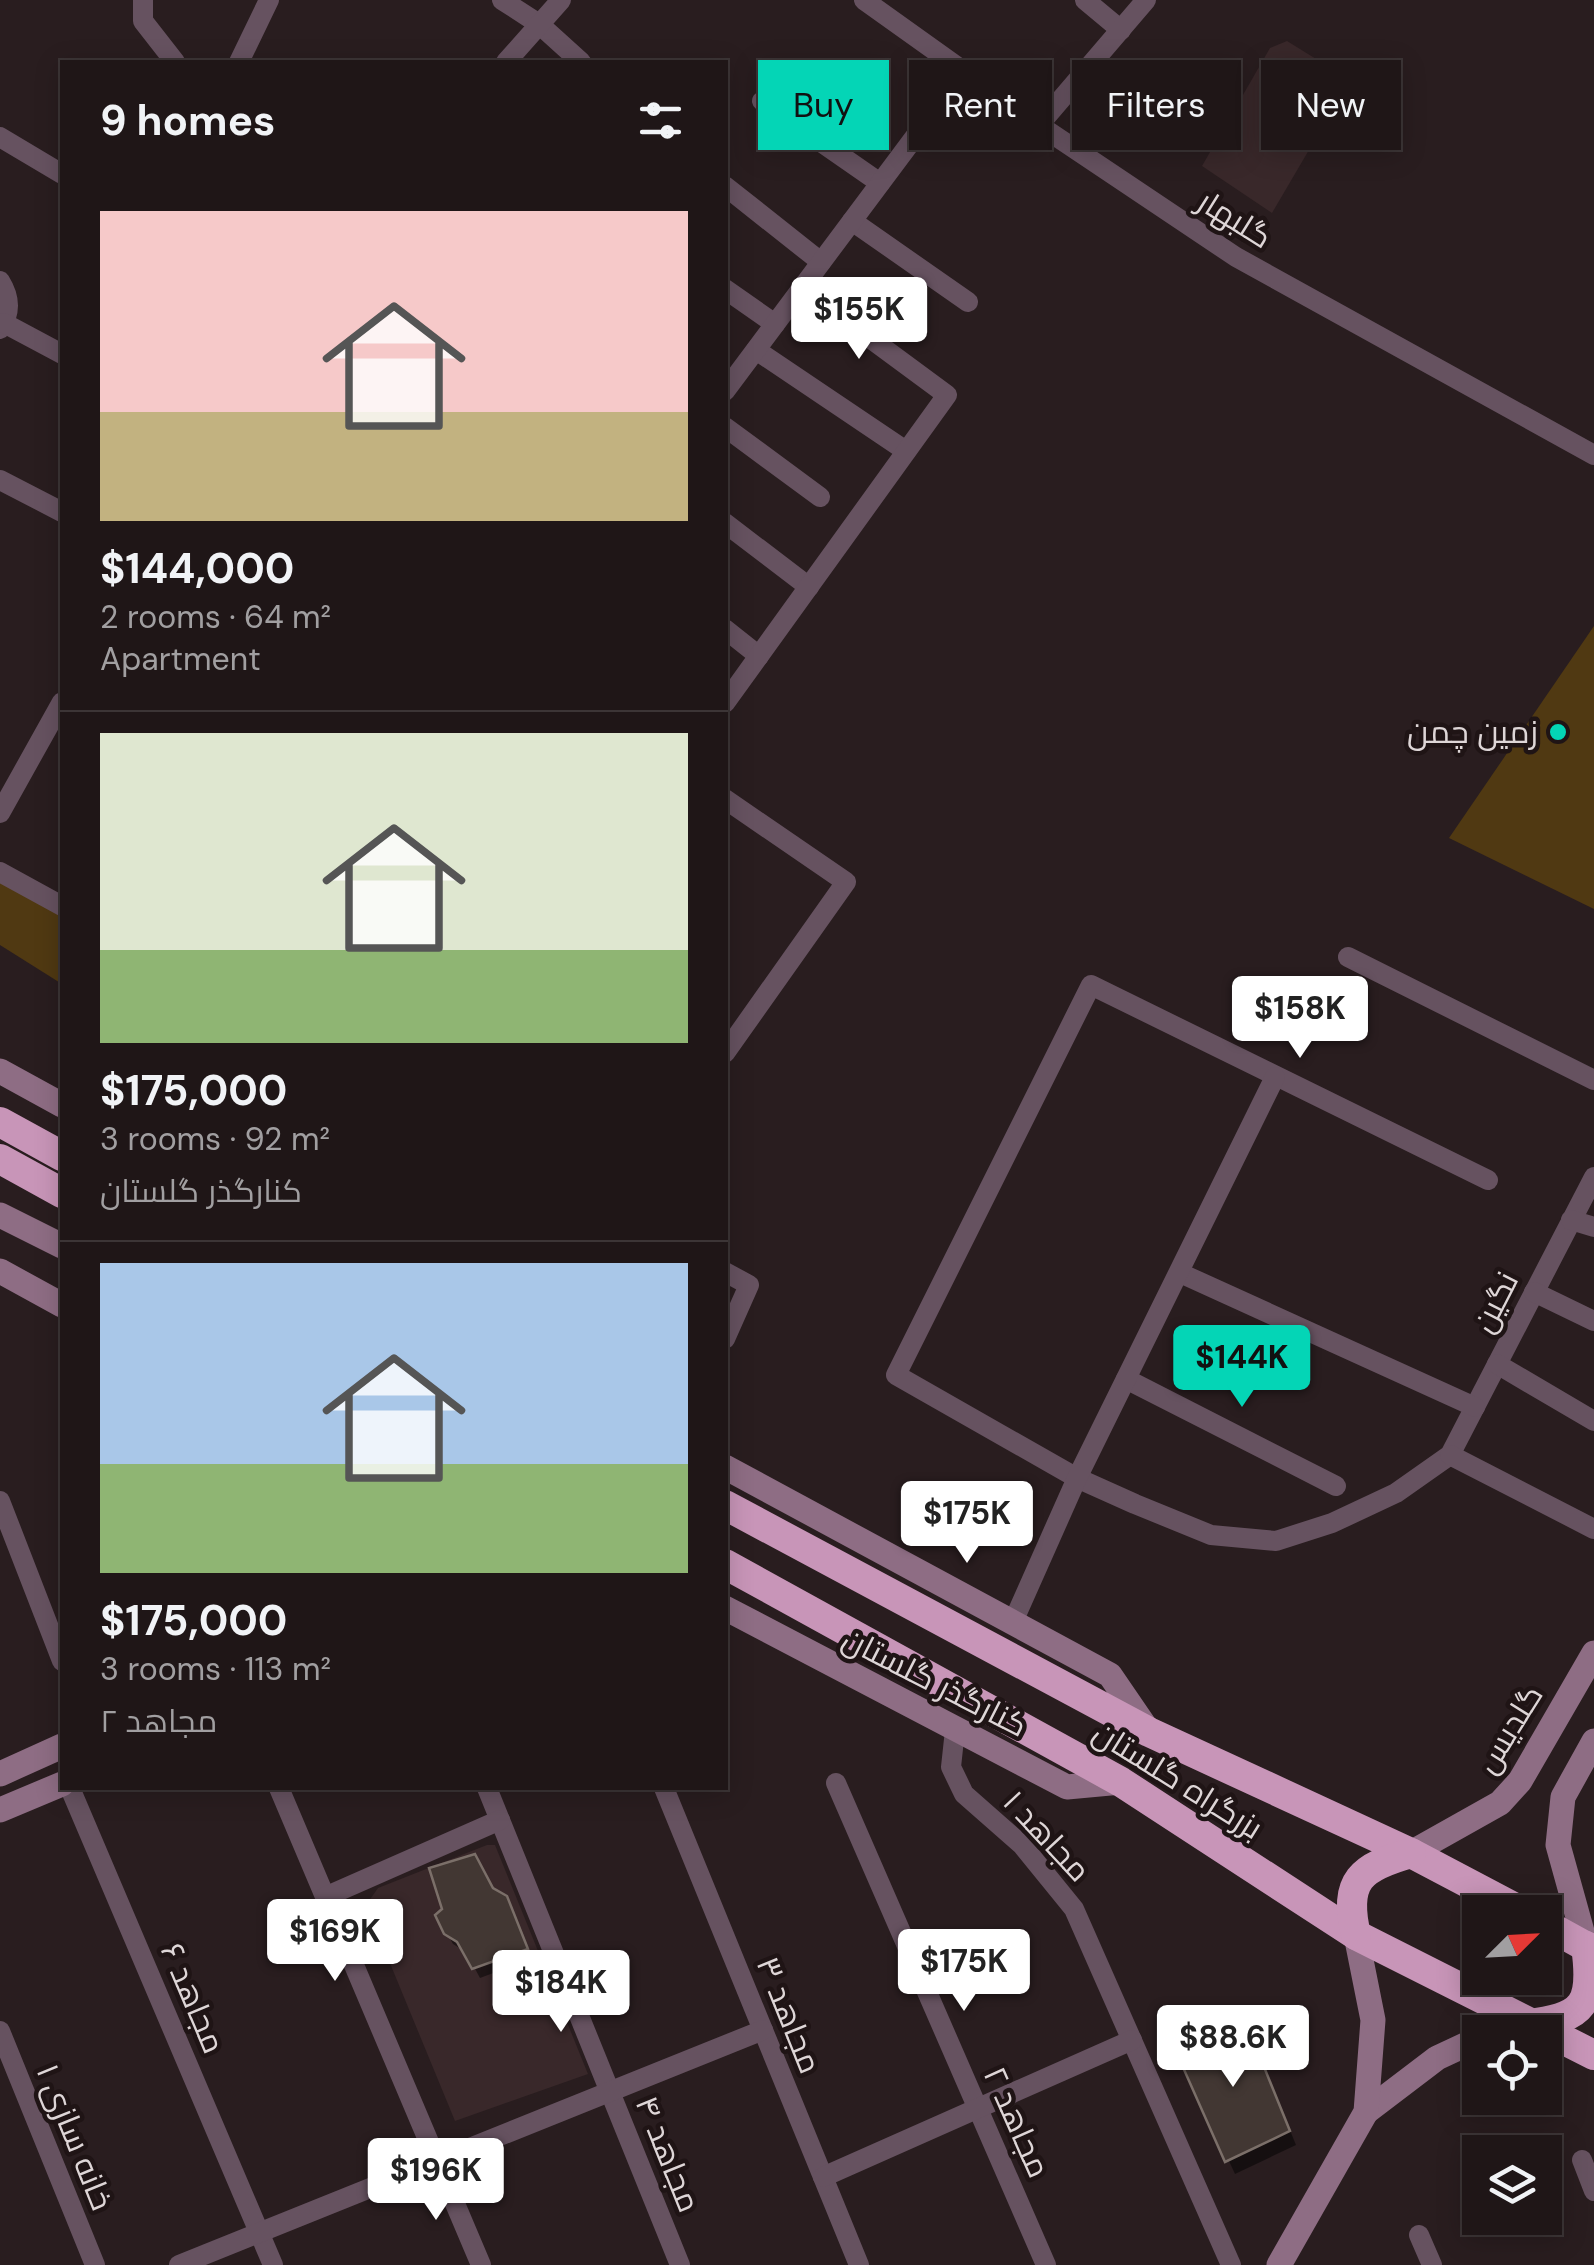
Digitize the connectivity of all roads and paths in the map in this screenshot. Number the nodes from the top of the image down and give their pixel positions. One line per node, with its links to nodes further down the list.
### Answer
1 (143, 0): 10 (street)
2 (270, 0): 11 (street)
3 (502, 0): 8 (street)
4 (560, 0): 8 (street)
5 (864, 0): 14 (street, گلبهار)
6 (1086, 0): 9 (street)
7 (1146, 0): 9 (street)
8 (539, 24): 12 (street); 13 (street)
9 (1121, 30): 15 (street)
10 (173, 60)
11 (240, 60)
12 (508, 60)
13 (579, 60)
14 (949, 60)
15 (1052, 112)
16 (1052, 134): 36 (street, گلبهار)
17 (0, 138): 20 (street)
18 (909, 144): 21 (street)
19 (833, 150): 21 (street)
20 (60, 173)
21 (880, 183): 23 (street)
22 (728, 188): 24 (street)
23 (852, 221): 24 (street); 28 (street)
24 (821, 262): 26 (street)
25 (0, 281): 30 (street)
26 (802, 288): 29 (street); 35 (street)
27 (728, 291): 29 (street)
28 (968, 302)
29 (775, 324): 31 (street)
30 (2, 326): 32 (street)
31 (756, 350): 33 (street); 35 (street)
32 (60, 353)
33 (728, 387)
34 (728, 429): 38 (street)
35 (906, 451): 41 (street)
36 (1594, 455)
37 (0, 480): 39 (street)
38 (820, 497)
39 (60, 511)
40 (728, 525): 41 (street)
41 (809, 587): 43 (street)
42 (728, 631): 43 (street)
43 (759, 656): 44 (street)
44 (728, 699)
45 (60, 706): 47 (street)
46 (728, 801): 51 (street)
47 (0, 812)
48 (0, 872): 49 (street)
49 (60, 905)
50 (1348, 956): 54 (street)
51 (728, 1048)
52 (0, 1071): 55 (street)
53 (1276, 1077): 60 (street); 67 (street); 79 (street)
54 (1594, 1080)
55 (60, 1104)
56 (0, 1122): 57 (highway)
57 (60, 1155)
58 (0, 1160): 61 (highway)
59 (1594, 1177): 63 (street, نگین)
60 (1488, 1180)
61 (60, 1192)
62 (0, 1215): 65 (street)
63 (1571, 1220): 64 (street); 69 (street, نگین)
64 (1594, 1227)
65 (60, 1245)
66 (0, 1271): 70 (street)
67 (1180, 1273): 74 (street); 75 (street)
68 (728, 1274): 72 (street)
69 (1534, 1292): 71 (street); 73 (street, نگین)
70 (60, 1304)
71 (1594, 1322)
72 (728, 1332)
73 (1497, 1364): 75 (street, نگین); 76 (street)
74 (1126, 1379): 79 (street); 80 (street)
75 (1475, 1408): 77 (street, نگین)
76 (1594, 1421)
77 (1450, 1455): 79 (street); 83 (street)
78 (728, 1469): 87 (street)
79 (1077, 1478): 87 (street)
80 (1336, 1486)
81 (0, 1501): 84 (street)
82 (728, 1508): 91 (highway, بزرگراه گلستان)
83 (1594, 1529)
84 (6, 1534): 89 (street)
85 (728, 1566): 95 (highway, بزرگراه گلستان)
86 (728, 1610): 90 (street, کنارگذر گلستان)
87 (1013, 1622): 91 (street)
88 (1594, 1653): 104 (street, گلدیس)
89 (60, 1656)
90 (955, 1730): 95 (street, کنارگذر گلستان); 114 (street, ۱ مجاهد)
91 (1149, 1732): 104 (highway, بزرگراه گلستان)
92 (1594, 1741): 109 (street)
93 (60, 1747): 94 (street)
94 (0, 1774)
95 (1121, 1782): 108 (highway, بزرگراه گلستان)
96 (836, 1783): 119 (street, مجاهد ۲)
97 (60, 1785): 102 (street)
98 (71, 1790): 125 (street, ۶ مجاهد)
99 (279, 1790): 106 (street)
100 (488, 1790): 103 (street, مجاهد ۴)
101 (665, 1790): 112 (street, مجاهد ۳)
102 (0, 1810)
103 (500, 1820): 106 (street); 118 (street, مجاهد ۴)
104 (1411, 1853): 105 (highway, بزرگراه گلستان); 108 (highway)
105 (1491, 1895)
106 (324, 1897): 122 (street)
107 (1562, 1933): 109 (highway)
108 (1356, 1935): 110 (highway, بزرگراه گلستان); 120 (street)
109 (1590, 1948): 111 (highway)
110 (1491, 2015)
111 (1562, 2020)
112 (763, 2030): 118 (street); 123 (street, مجاهد ۳)
113 (0, 2031): 127 (street, خانه سازی ۱)
114 (1132, 2040): 119 (street); 134 (street, ۱ مجاهد)
115 (1562, 2044): 117 (highway, بزرگراه گلستان)
116 (1462, 2046): 120 (street)
117 (1594, 2055)
118 (610, 2092): 122 (street); 131 (street, مجاهد ۴)
119 (978, 2108): 123 (street); 133 (street, مجاهد ۲)
120 (1366, 2112): 135 (street)
121 (1582, 2160): 124 (street)
122 (437, 2161): 125 (street); 130 (street)
123 (823, 2177): 132 (street, مجاهد ۳)
124 (1594, 2191)
125 (260, 2232): 128 (street); 129 (street, ۶ مجاهد)
126 (1420, 2236): 136 (street)
127 (95, 2265)
128 (179, 2265)
129 (273, 2265)
130 (481, 2265)
131 (680, 2265)
132 (859, 2265)
133 (1046, 2265)
134 (1231, 2265)
135 (1279, 2265)
136 (1432, 2265)

